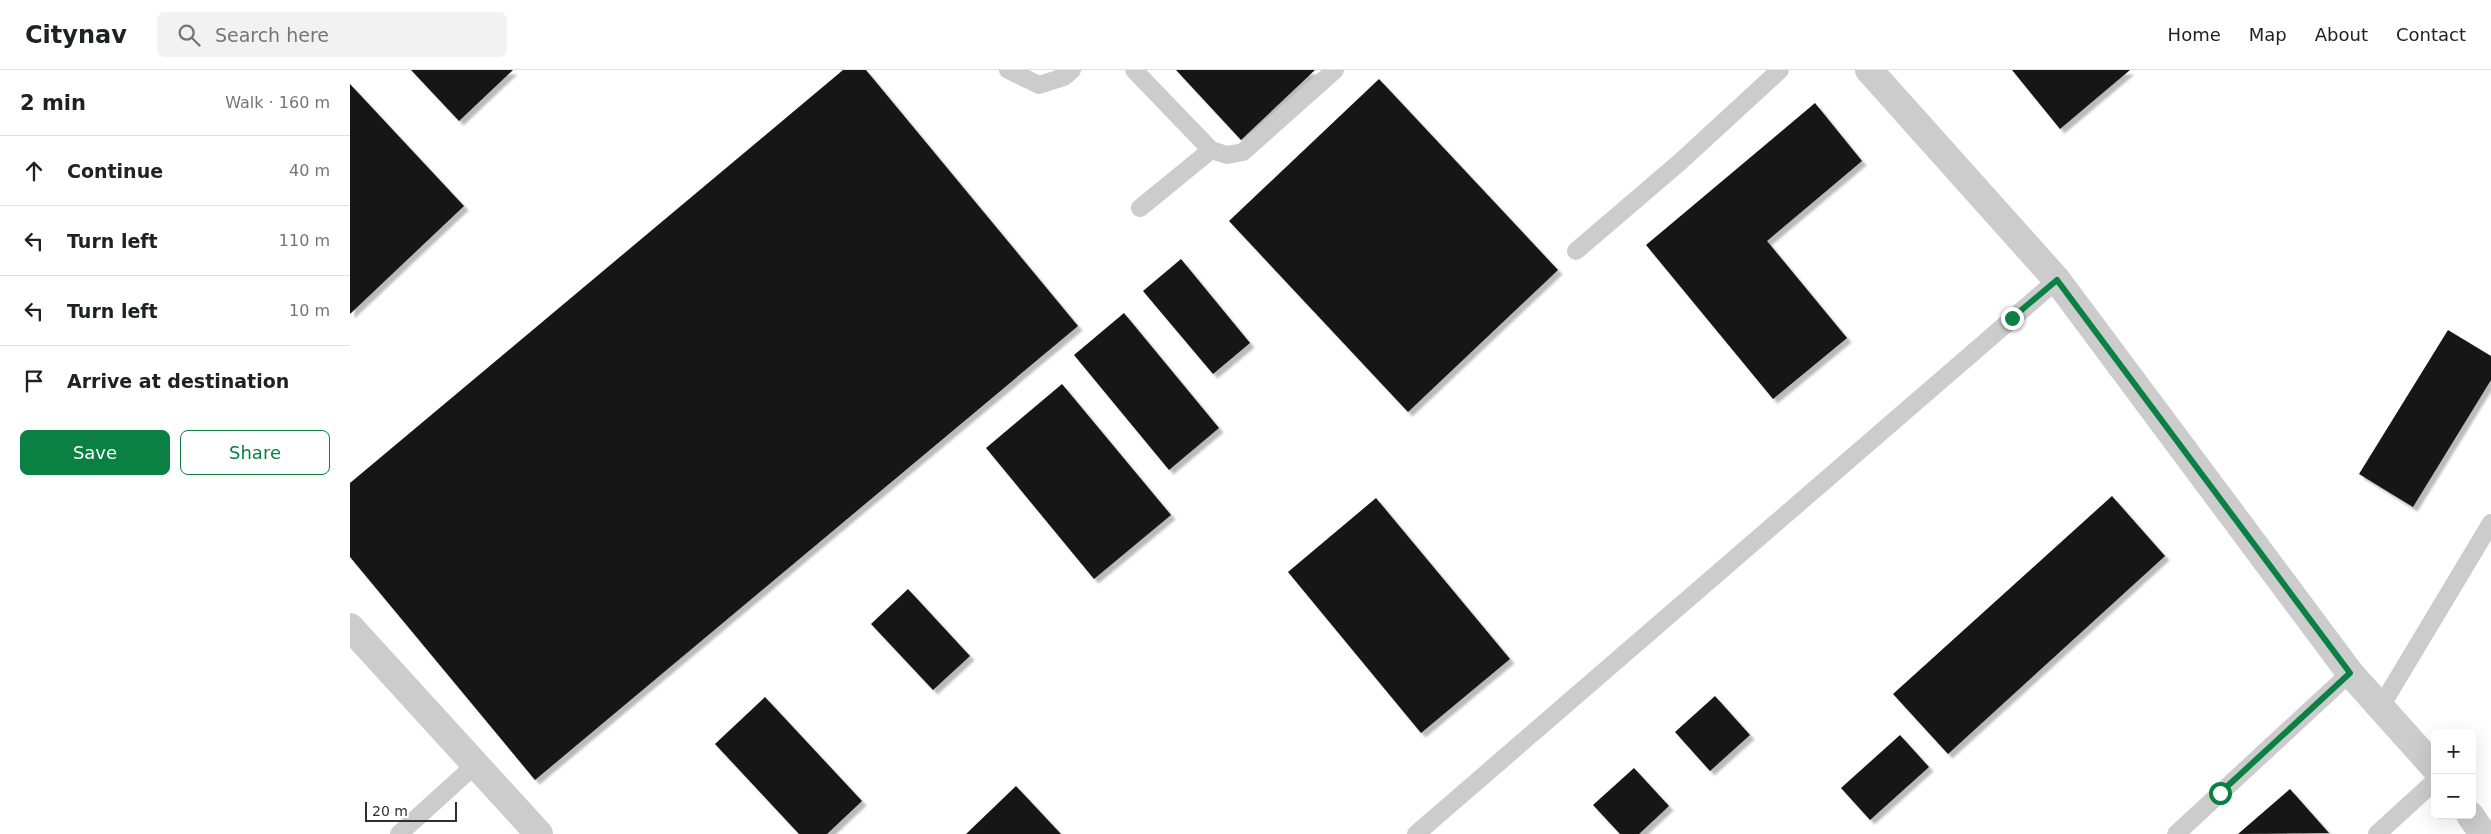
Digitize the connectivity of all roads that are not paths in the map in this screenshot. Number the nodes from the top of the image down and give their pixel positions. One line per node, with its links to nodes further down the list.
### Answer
1 (1008, 70): 2 (lane)
2 (1072, 70)
3 (1134, 70): 7 (lane)
4 (1335, 70): 7 (lane)
5 (1780, 70): 9 (lane)
6 (1868, 70): 10 (street)
7 (1211, 150): 8 (lane)
8 (1140, 208)
9 (1576, 251)
10 (2057, 280): 13 (street); 21 (lane)
11 (2491, 523): 14 (lane)
12 (350, 627): 15 (street)
13 (2350, 673): 14 (street); 22 (lane)
14 (2380, 708): 16 (street)
15 (475, 764): 19 (lane); 20 (street)
16 (2431, 764)
17 (2431, 785): 23 (lane)
18 (2473, 819): 24 (street)
19 (399, 834)
20 (539, 834)
21 (1416, 834)
22 (2176, 834)
23 (2377, 834)
24 (2483, 834)

